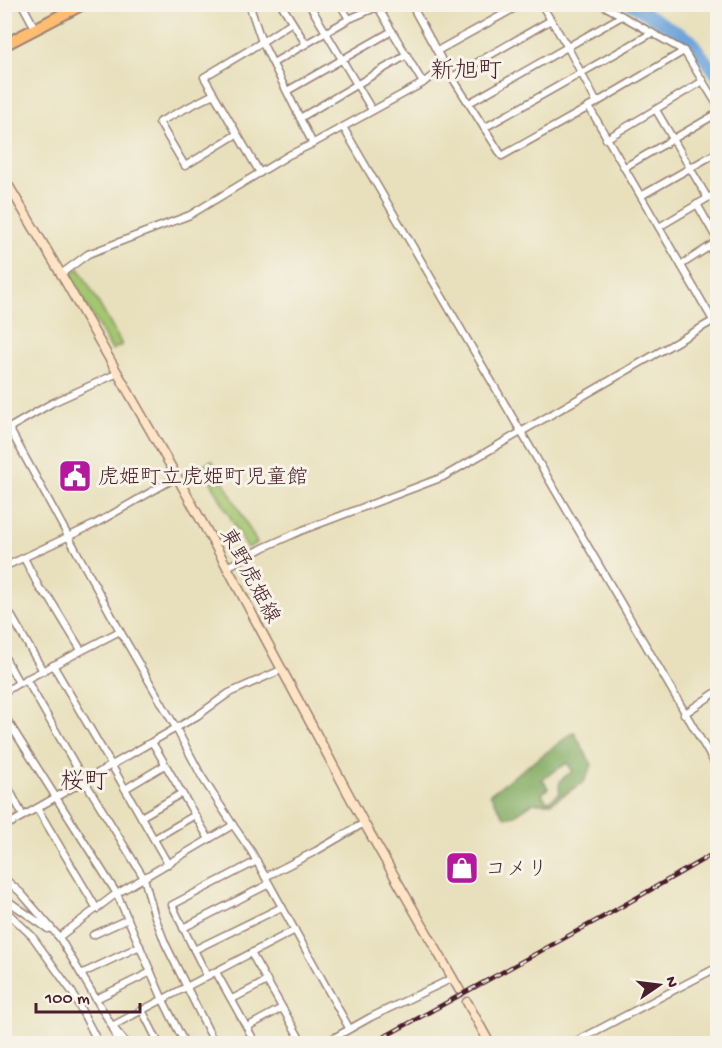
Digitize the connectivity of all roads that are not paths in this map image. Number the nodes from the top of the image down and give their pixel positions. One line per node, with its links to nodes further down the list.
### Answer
1 (22, 4): 16 (street)
2 (83, 4): 16 (highway)
3 (249, 4): 20 (street)
4 (281, 4): 15 (street)
5 (309, 4): 18 (street)
6 (340, 4): 13 (street)
7 (411, 4): 24 (street)
8 (522, 4): 24 (street)
9 (542, 4): 14 (street)
10 (601, 4): 12 (street)
11 (377, 6): 13 (street); 17 (street)
12 (622, 16): 19 (street); 23 (street)
13 (349, 19): 18 (street)
14 (551, 20): 23 (street); 31 (street)
15 (292, 22): 20 (street); 21 (street)
16 (36, 30): 22 (highway)
17 (392, 31): 26 (street); 27 (street)
18 (326, 33): 21 (street); 27 (street)
19 (652, 33): 25 (street); 30 (street)
20 (262, 42): 28 (street); 36 (street)
21 (306, 44): 28 (street)
22 (4, 45)
23 (567, 46): 30 (street); 37 (street)
24 (437, 51): 29 (street)
25 (684, 51): 32 (street); 38 (street)
26 (407, 55): 33 (street); 34 (street)
27 (341, 59): 34 (street); 35 (street)
28 (273, 63): 35 (street)
29 (445, 66): 31 (street); 33 (street)
30 (582, 73): 38 (street); 46 (street)
31 (452, 77): 37 (street)
32 (703, 81): 39 (street); 42 (street)
33 (423, 83): 41 (street)
34 (357, 85): 41 (street); 44 (street)
35 (287, 91): 44 (street)
36 (214, 94): 47 (street); 47 (street)
37 (469, 103): 46 (street)
38 (597, 103): 40 (street)
39 (717, 106)
40 (589, 107): 46 (street); 48 (street)
41 (372, 110): 45 (street)
42 (656, 110): 48 (street); 49 (street)
43 (717, 113): 49 (street)
44 (300, 118): 50 (street)
45 (343, 127): 50 (street); 68 (street)
46 (484, 128)
47 (237, 134): 54 (street)
48 (606, 139): 52 (street)
49 (673, 139): 52 (street); 53 (street)
50 (312, 144): 54 (street)
51 (717, 152): 53 (street)
52 (625, 167): 57 (street)
53 (689, 168): 57 (street); 58 (street)
54 (260, 174): 63 (street)
55 (4, 178): 63 (main road, 東野虎姫線)
56 (717, 192): 58 (street)
57 (641, 196): 60 (street)
58 (707, 197): 59 (street)
59 (697, 204): 60 (street); 61 (street)
60 (659, 227): 62 (street)
61 (717, 241): 62 (street)
62 (681, 265): 64 (street)
63 (61, 274): 66 (main road, 東野虎姫線)
64 (715, 320): 65 (street); 68 (street)
65 (717, 329)
66 (118, 373): 67 (street); 69 (main road, 東野虎姫線)
67 (7, 429): 70 (street)
68 (522, 431): 73 (street); 85 (street)
69 (177, 477): 70 (street); 73 (main road, 東野虎姫線)
70 (68, 538): 71 (street); 75 (street)
71 (24, 558): 72 (street); 76 (street)
72 (4, 567)
73 (227, 567): 80 (main road, 東野虎姫線)
74 (4, 603): 79 (street)
75 (120, 631): 76 (street); 87 (street)
76 (81, 650): 78 (street)
77 (4, 656): 82 (street)
78 (53, 665): 79 (street); 90 (street)
79 (43, 670): 81 (street)
80 (282, 670): 87 (street); 101 (main road, 東野虎姫線)
81 (26, 679): 82 (street); 93 (street)
82 (19, 683): 84 (street)
83 (717, 691): 85 (street)
84 (4, 692)
85 (684, 714): 91 (street)
86 (4, 715): 96 (street)
87 (176, 728): 88 (street); 102 (street)
88 (152, 742): 89 (street); 90 (street)
89 (165, 765): 94 (street); 95 (street)
90 (112, 766): 93 (street); 94 (street)
91 (717, 769)
92 (4, 779): 99 (street)
93 (84, 780): 96 (street); 110 (street)
94 (125, 789): 100 (street)
95 (182, 793): 98 (street); 100 (street)
96 (55, 797): 97 (street); 112 (street)
97 (37, 808): 99 (street); 116 (street)
98 (195, 815): 104 (street); 105 (street)
99 (23, 816): 103 (street)
100 (141, 817): 104 (street)
101 (364, 824): 108 (street); 130 (main road, 東野虎姫線)
102 (232, 825): 105 (street); 106 (street)
103 (4, 827)
104 (154, 839): 107 (street)
105 (209, 839): 107 (street)
106 (257, 861): 108 (street); 118 (street)
107 (168, 864): 110 (street)
108 (266, 877): 111 (street)
109 (4, 878): 121 (street)
110 (144, 878): 112 (street); 132 (street)
111 (269, 884): 114 (street); 118 (street)
112 (117, 894): 116 (street); 117 (street)
113 (4, 898): 121 (street)
114 (282, 907): 119 (street); 123 (street)
115 (4, 909): 143 (street)
116 (97, 909): 121 (street)
117 (128, 919): 120 (street); 122 (street)
118 (183, 928): 123 (street)
119 (295, 930): 124 (street); 142 (street)
120 (93, 935)
121 (59, 937): 128 (street)
122 (140, 946): 126 (street); 128 (street)
123 (194, 950): 129 (street)
124 (251, 953): 127 (street); 131 (street)
125 (717, 967): 153 (street)
126 (151, 972): 134 (street); 136 (street)
127 (216, 972): 129 (street); 135 (street)
128 (81, 974): 134 (street)
129 (207, 976): 132 (street)
130 (453, 978): 133 (main road, 東野虎姫線); 142 (street)
131 (267, 981): 135 (street); 138 (street)
132 (187, 987): 136 (street); 148 (street)
133 (460, 991)
134 (96, 999): 140 (street)
135 (232, 999): 141 (street)
136 (163, 1000): 139 (street); 147 (street)
137 (467, 1002): 152 (main road)
138 (282, 1008): 141 (street); 150 (street)
139 (142, 1010): 140 (street); 146 (street)
140 (112, 1026): 144 (street); 145 (street)
141 (247, 1027): 149 (street)
142 (349, 1028): 151 (street)
143 (99, 1044)
144 (119, 1044)
145 (127, 1044)
146 (159, 1044)
147 (185, 1044)
148 (215, 1044)
149 (256, 1044)
150 (303, 1044)
151 (323, 1044)
152 (489, 1044)
153 (571, 1044)

